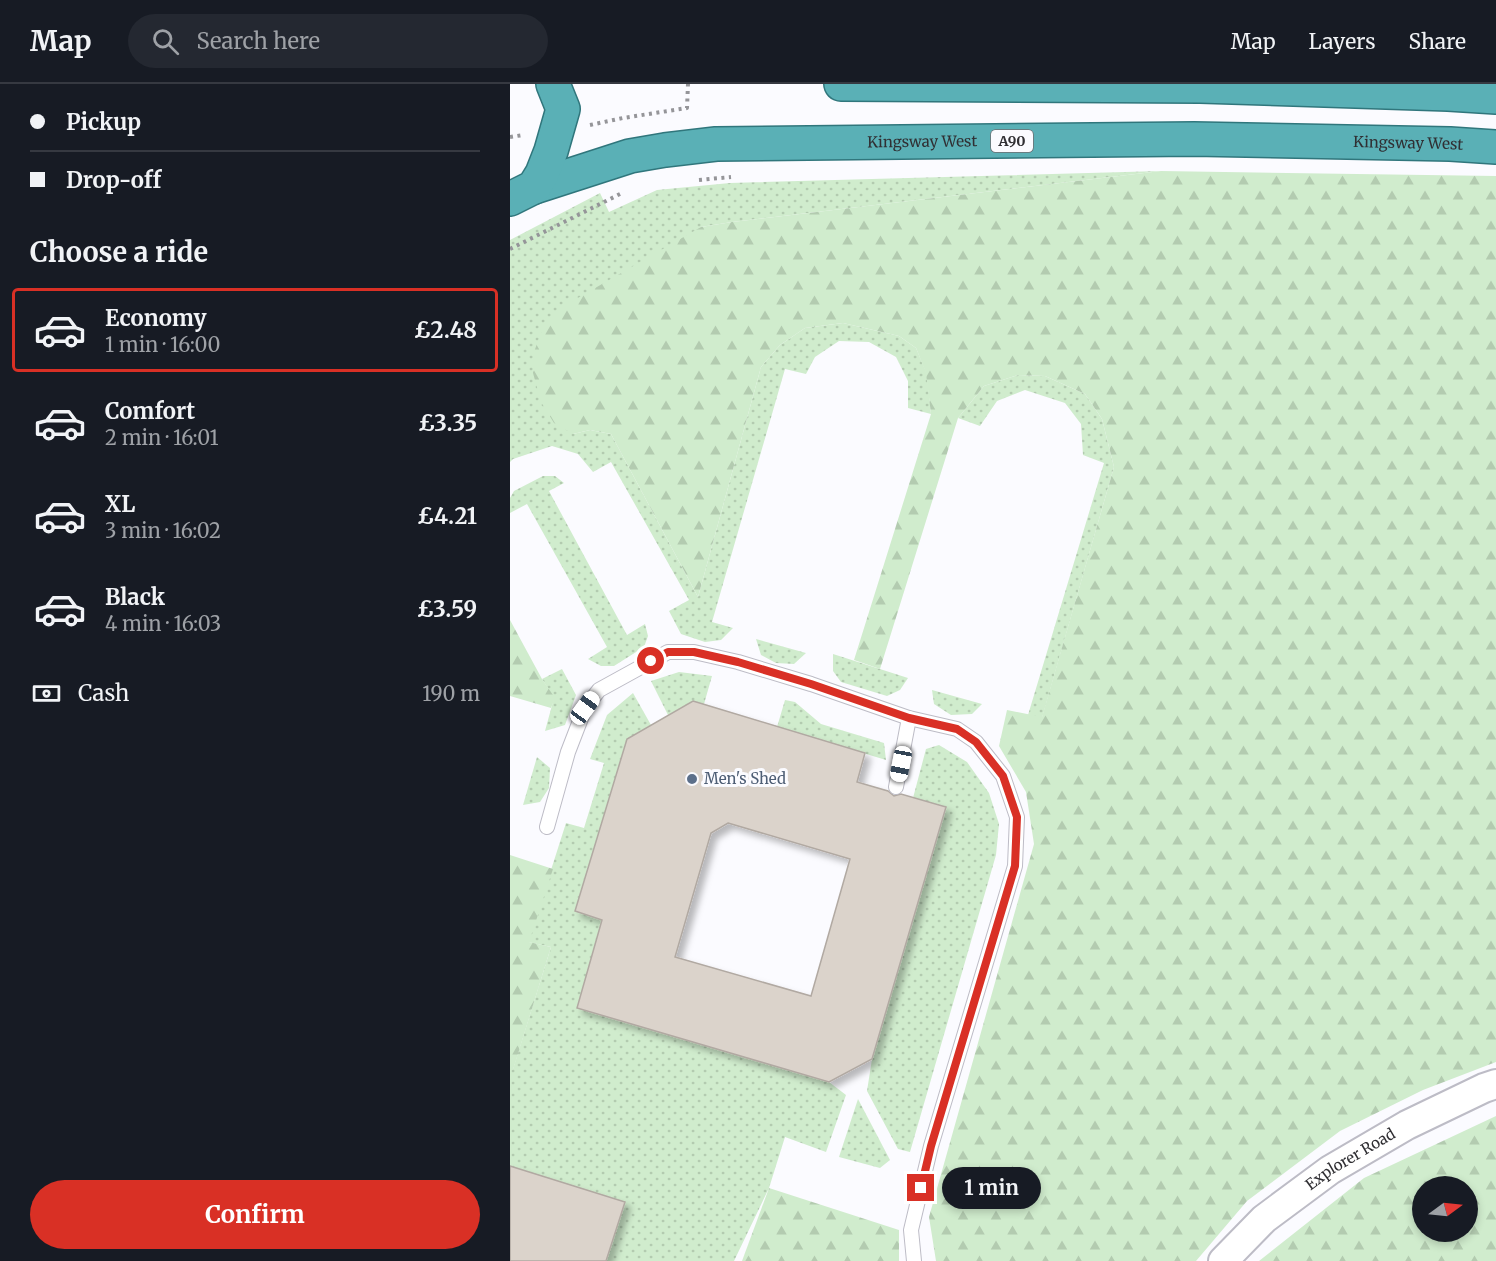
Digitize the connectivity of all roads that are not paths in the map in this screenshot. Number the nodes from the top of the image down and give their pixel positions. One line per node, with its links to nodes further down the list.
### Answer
1 (553, 84): 5 (highway, A90)
2 (841, 84): 3 (highway)
3 (1496, 97)
4 (1496, 147): 5 (highway, Kingsway West / A90)
5 (522, 193)
6 (909, 718): 7 (lane); 8 (lane); 10 (lane)
7 (896, 788)
8 (547, 827)
9 (1496, 1084): 11 (street, Explorer Road)
10 (914, 1261)
11 (1223, 1261)

